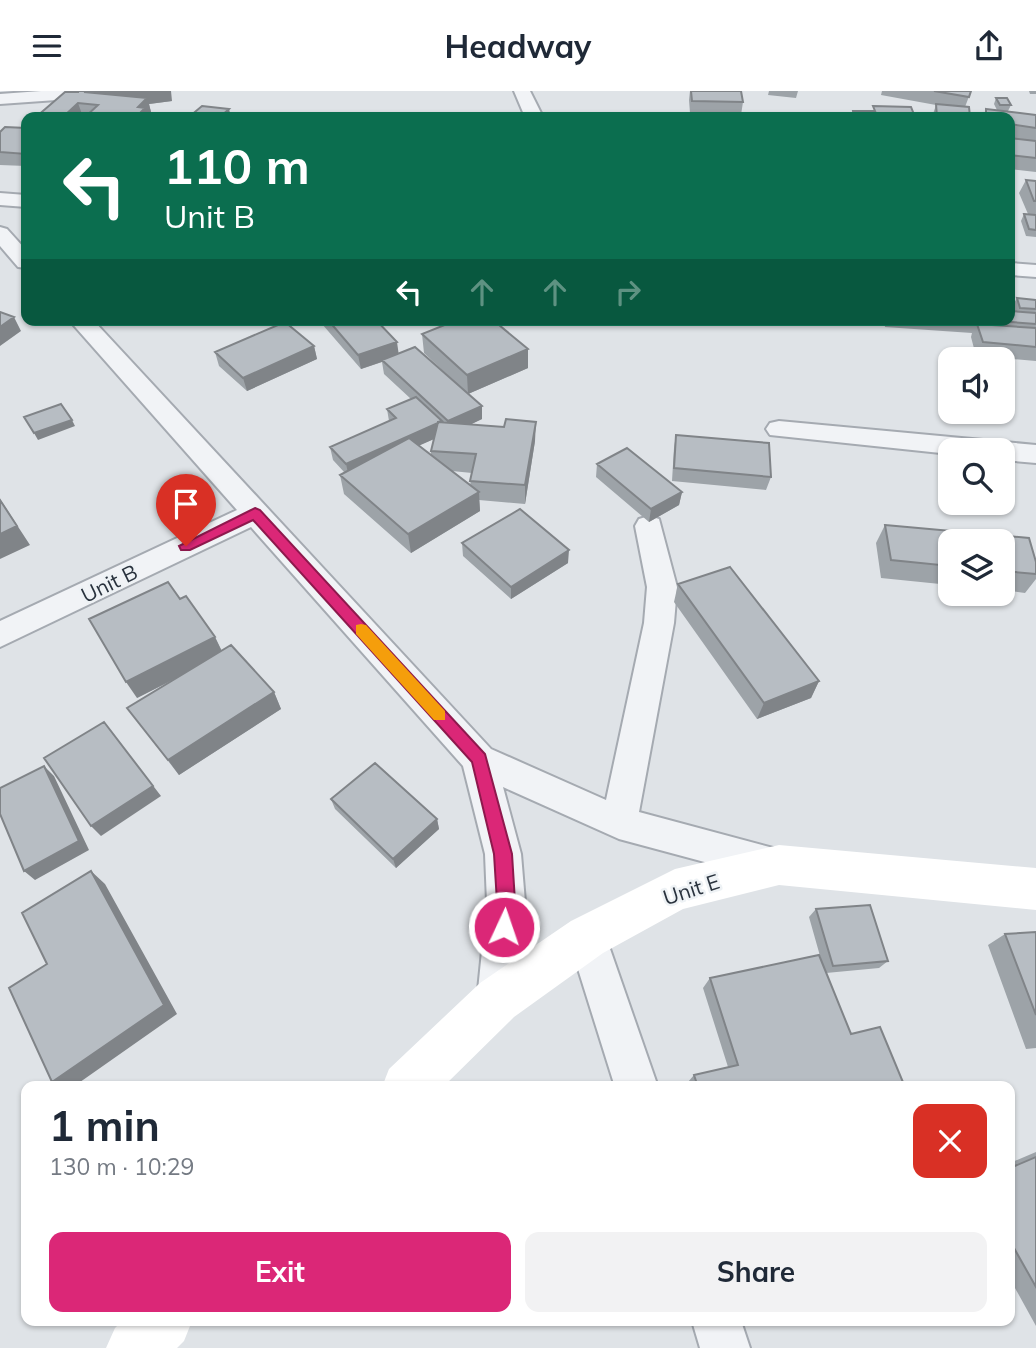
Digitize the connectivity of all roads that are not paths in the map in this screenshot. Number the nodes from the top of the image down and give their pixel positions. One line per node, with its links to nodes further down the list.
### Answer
1 (113, 91): 3 (street)
2 (522, 91): 4 (street)
3 (0, 100)
4 (532, 112)
5 (0, 199): 6 (street)
6 (21, 201)
7 (0, 233): 8 (street)
8 (21, 256)
9 (1015, 269): 10 (street)
10 (1036, 271)
11 (85, 326): 16 (street)
12 (779, 429): 13 (street)
13 (938, 445)
14 (1015, 452): 15 (street)
15 (1036, 454)
16 (255, 513): 18 (street, Unit B); 19 (street)
17 (649, 526): 20 (street)
18 (0, 635)
19 (479, 759): 20 (street); 24 (street)
20 (619, 823): 21 (street)
21 (779, 866): 22 (street, Unit E); 23 (street, Unit E)
22 (1036, 889)
23 (587, 937): 24 (street, Unit E); 26 (street)
24 (497, 1000): 25 (street, Unit E)
25 (413, 1081)
26 (635, 1081)
27 (159, 1326): 29 (street)
28 (717, 1326): 30 (street)
29 (135, 1348)
30 (724, 1348)

